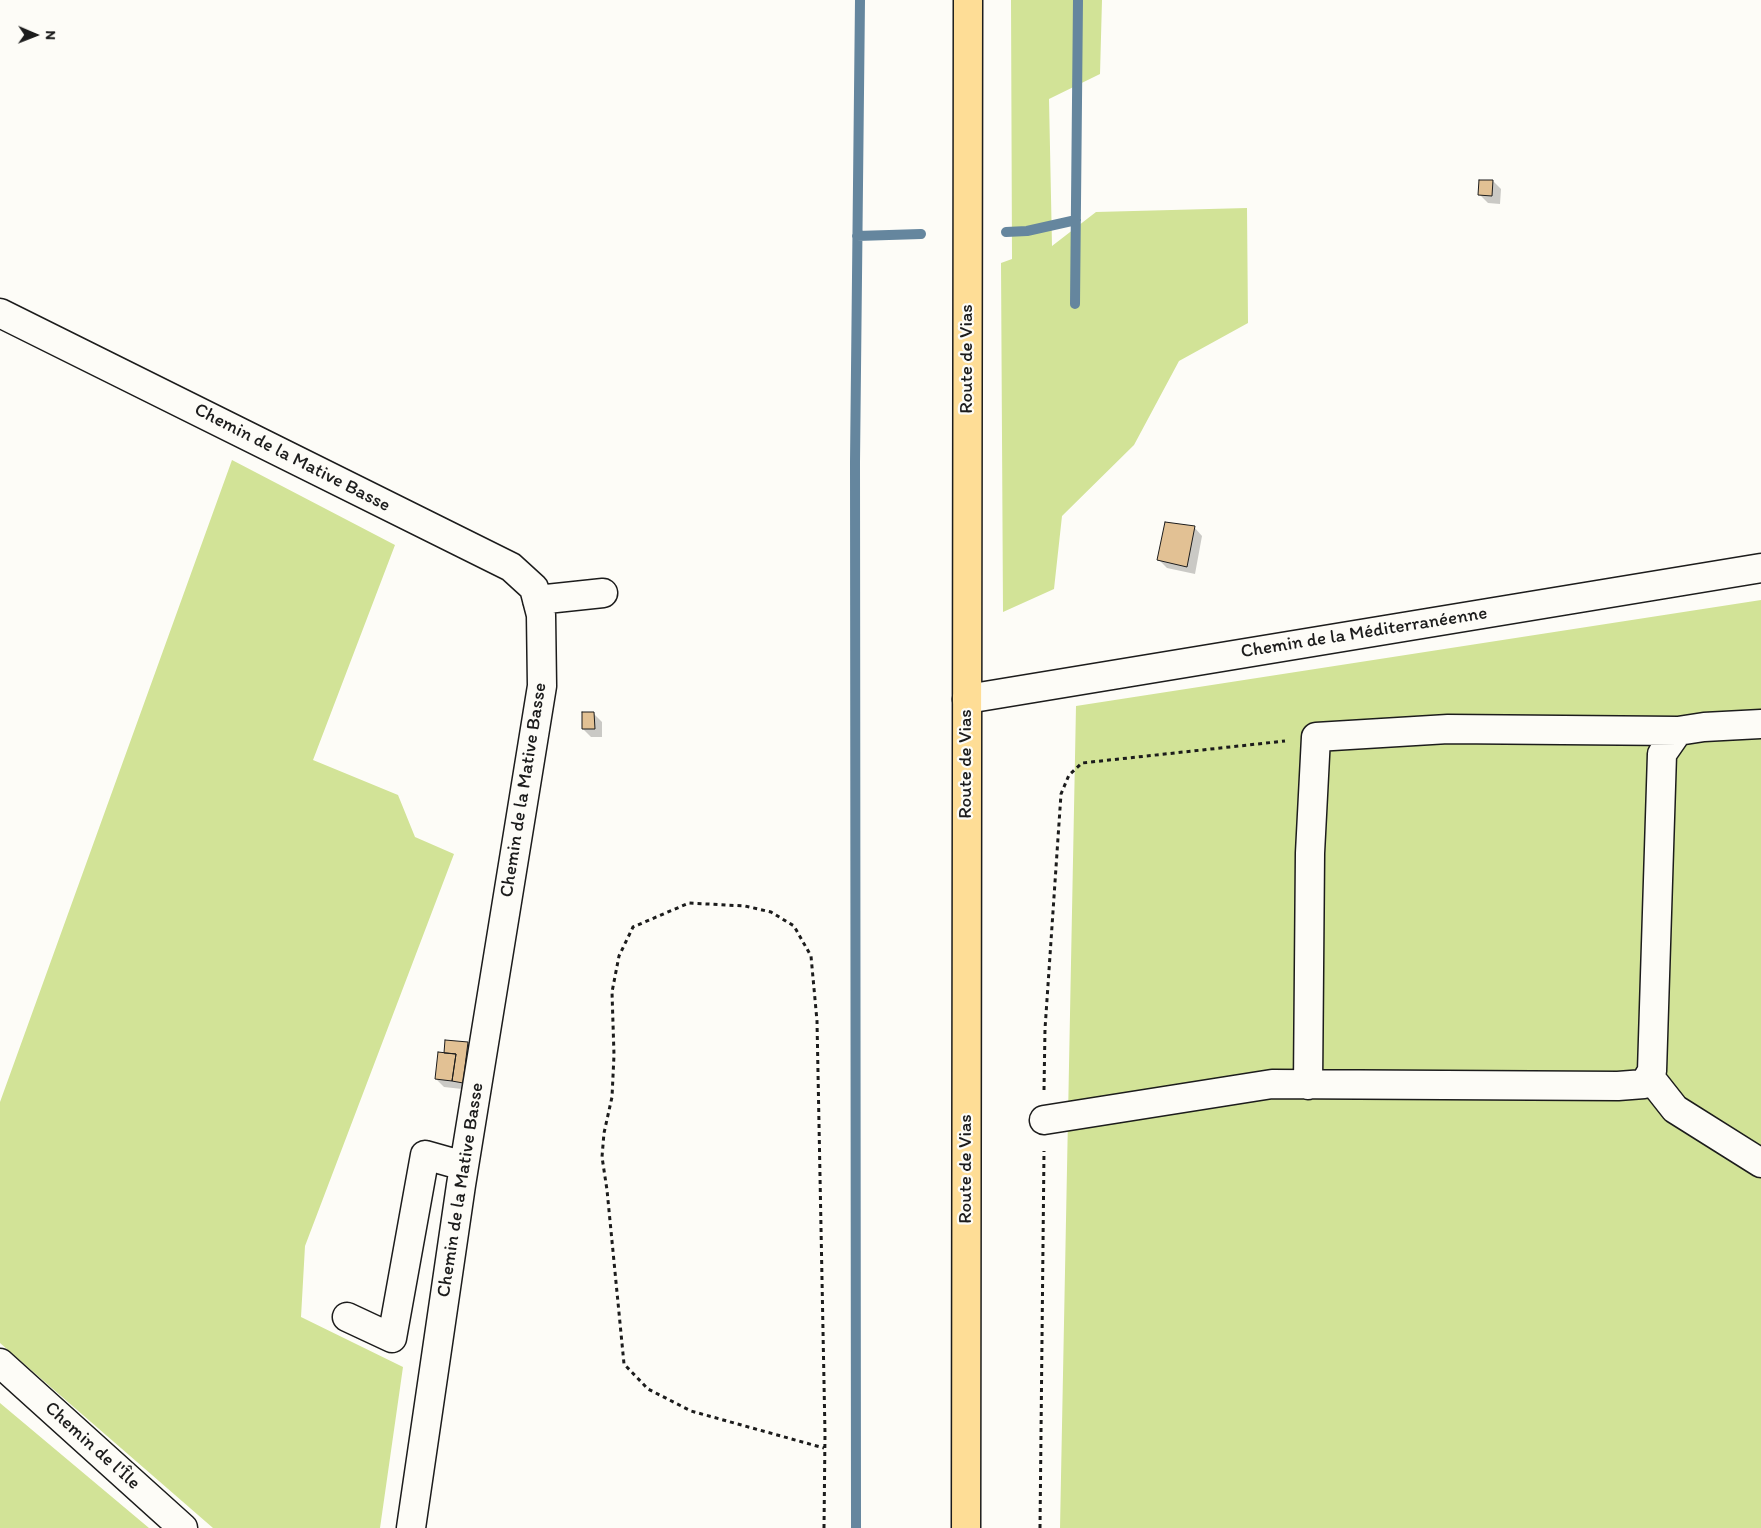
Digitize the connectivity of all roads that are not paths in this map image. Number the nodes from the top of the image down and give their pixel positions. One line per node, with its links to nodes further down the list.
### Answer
1 (968, 0): 6 (main road, Route de Vias)
2 (0, 313): 5 (street, Chemin de la Mative Basse)
3 (1761, 568): 6 (street, Chemin de la Méditerranéenne)
4 (603, 593): 5 (street)
5 (537, 600): 13 (street, Chemin de la Mative Basse)
6 (966, 699): 18 (main road, Route de Vias)
7 (1761, 724): 8 (street)
8 (1678, 731): 9 (street); 10 (street)
9 (1649, 1076): 10 (street); 12 (street)
10 (1308, 1085): 11 (street)
11 (1044, 1120)
12 (1761, 1163)
13 (464, 1166): 14 (street); 17 (street, Chemin de la Mative Basse)
14 (347, 1317)
15 (0, 1363): 16 (street, Chemin de l'Île)
16 (183, 1528)
17 (411, 1528)
18 (966, 1528)

